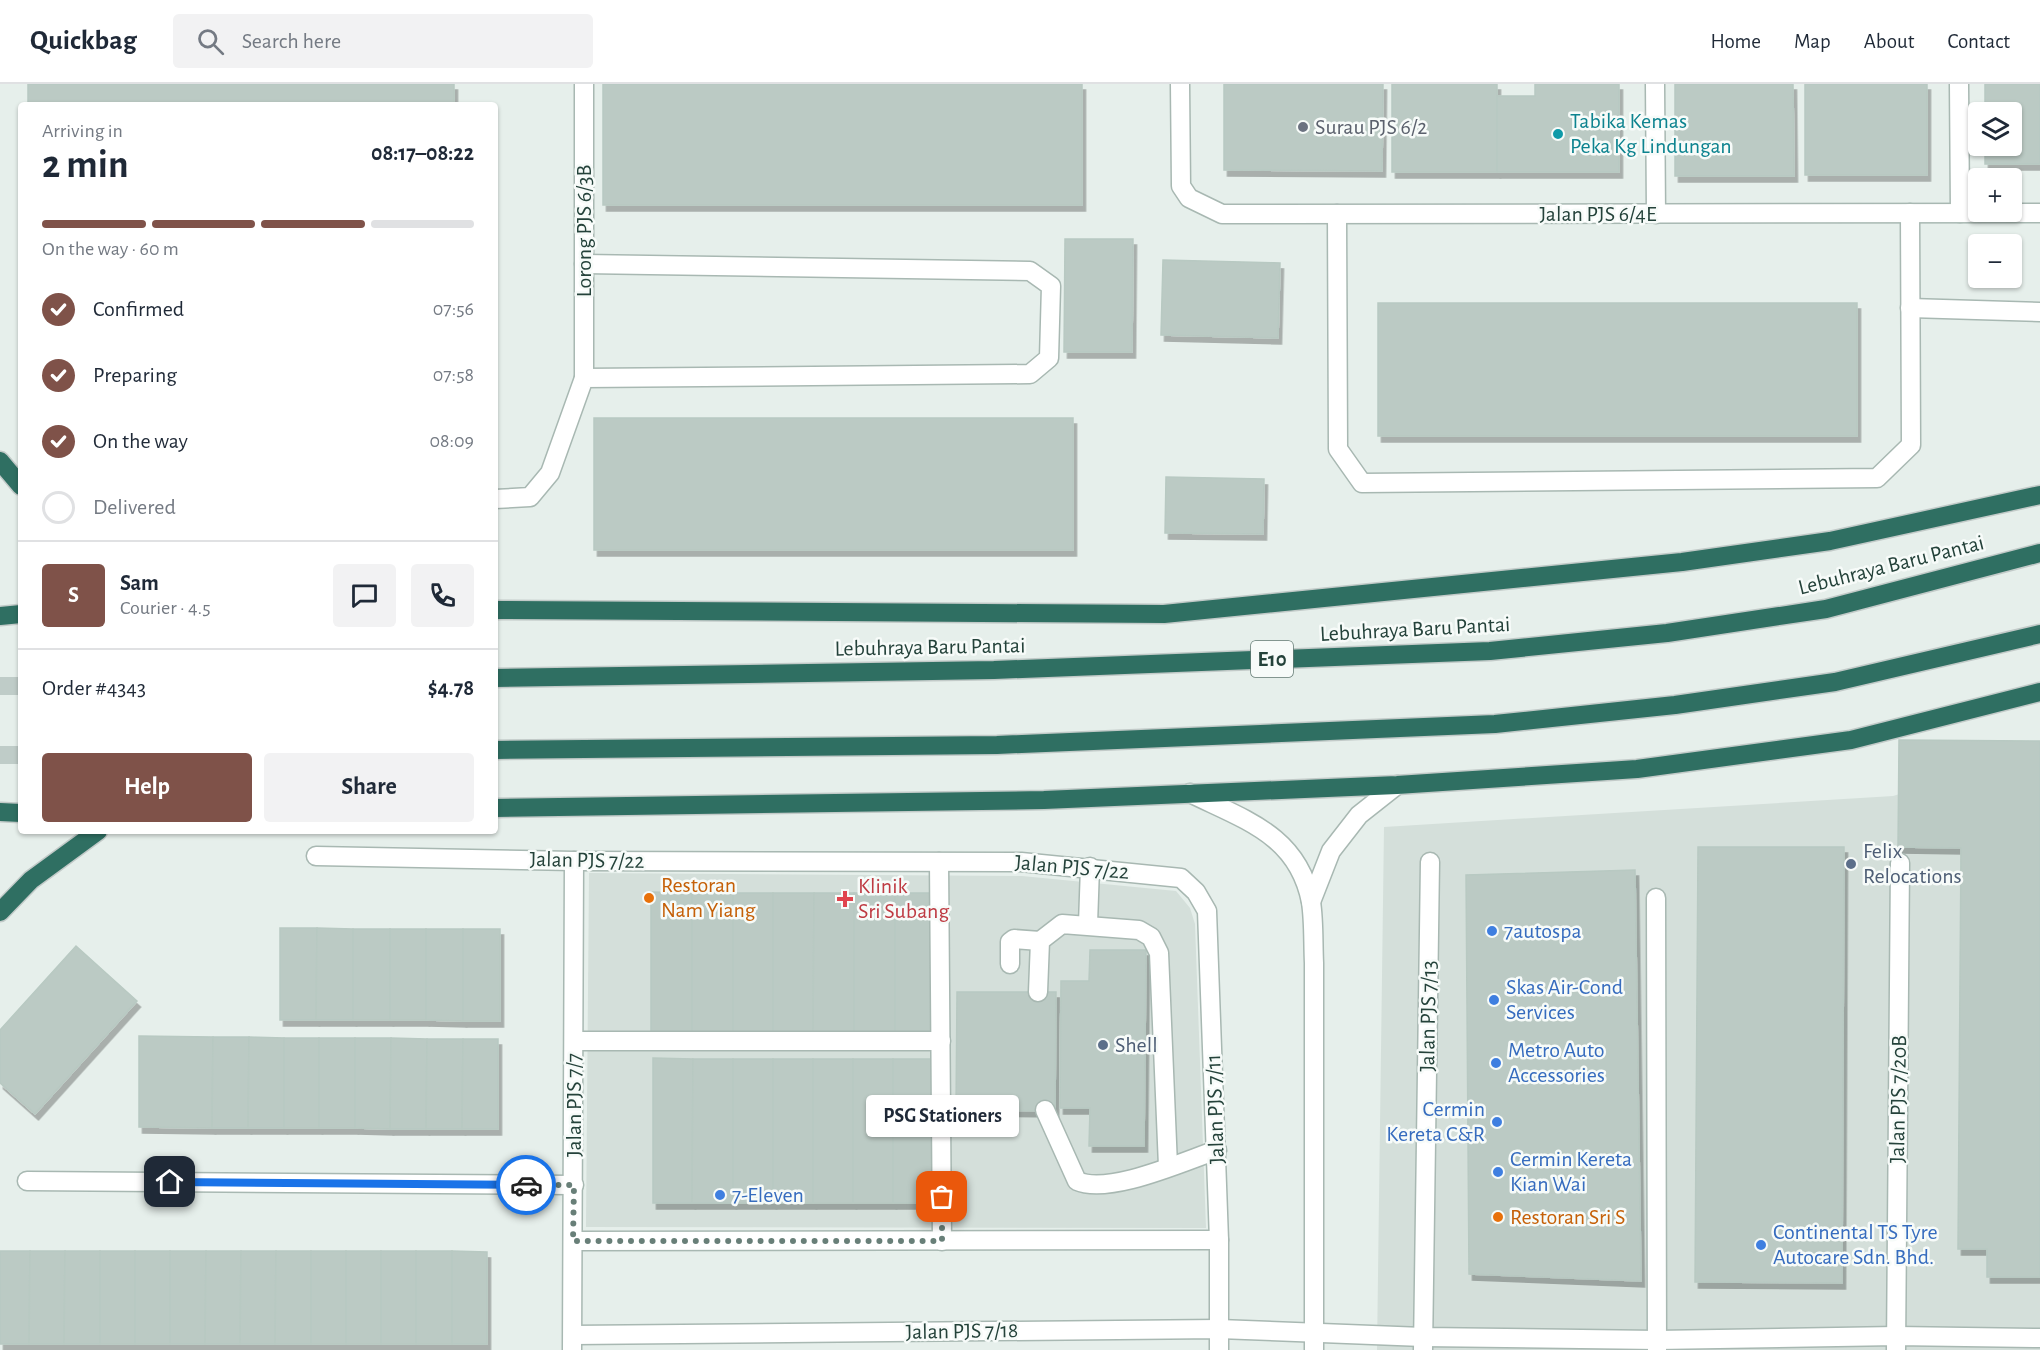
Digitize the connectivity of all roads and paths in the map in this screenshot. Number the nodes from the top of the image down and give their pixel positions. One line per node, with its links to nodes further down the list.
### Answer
1 (584, 84): 10 (street, Lorong PJS 6/3B)
2 (1180, 84): 8 (street, Jalan PJS 6/4E)
3 (1655, 84): 9 (street)
4 (1959, 84): 6 (street)
5 (1910, 213): 6 (street, Jalan PJS 6/4E); 9 (street, Jalan PJS 6/4E); 11 (street)
6 (1960, 213): 7 (street, Jalan PJS 6/4E)
7 (2040, 213)
8 (1337, 214): 9 (street, Jalan PJS 6/4E); 11 (street)
9 (1656, 214)
10 (584, 264): 13 (street, Lorong PJS 6/3B); 13 (street)
11 (1910, 308): 12 (street)
12 (2040, 312)
13 (584, 378): 17 (street, Lorong PJS 6/3B)
14 (0, 461): 15 (highway)
15 (18, 482)
16 (2040, 495): 19 (highway)
17 (498, 499)
18 (2040, 553): 23 (highway, Lebuhraya Baru Pantai / E10)
19 (498, 610)
20 (18, 614): 21 (highway)
21 (0, 616)
22 (2040, 634): 25 (highway)
23 (498, 678)
24 (2040, 692): 26 (highway)
25 (498, 750)
26 (1397, 784): 27 (highway); 40 (street)
27 (1191, 793): 28 (highway); 40 (street)
28 (498, 808)
29 (0, 812): 30 (highway)
30 (18, 813)
31 (94, 834): 41 (highway)
32 (316, 856): 33 (street, Jalan PJS 7/22)
33 (574, 861): 34 (street, Jalan PJS 7/22); 46 (street, Jalan PJS 7/7)
34 (939, 862): 37 (street, Jalan PJS 7/22); 47 (street)
35 (1430, 862): 60 (street, Jalan PJS 7/13)
36 (1900, 863): 61 (street, Jalan PJS 7/20B)
37 (1090, 867): 38 (street, Jalan PJS 7/22); 42 (street)
38 (1181, 878): 49 (street, Jalan PJS 7/11)
39 (1656, 898): 62 (street)
40 (1311, 902): 57 (street)
41 (0, 912)
42 (1088, 924): 43 (street); 50 (street)
43 (1040, 940): 44 (street); 45 (street)
44 (1010, 964)
45 (1038, 992)
46 (574, 1041): 47 (street); 52 (street, Jalan PJS 7/7)
47 (941, 1041): 55 (street)
48 (1045, 1110): 50 (street)
49 (1216, 1150): 50 (street); 53 (street, Jalan PJS 7/11)
50 (1168, 1166)
51 (27, 1181): 52 (street)
52 (574, 1185): 54 (street, Jalan PJS 7/7)
53 (1219, 1240): 55 (street); 56 (street, Jalan PJS 7/11)
54 (573, 1241): 55 (street); 59 (street, Jalan PJS 7/7)
55 (942, 1241)
56 (1219, 1329): 57 (street, Jalan PJS 7/18); 59 (street, Jalan PJS 7/18); 63 (street, Jalan PJS 7/11)
57 (1315, 1331): 60 (street, Jalan PJS 7/18); 64 (street)
58 (2040, 1338): 61 (street, Jalan PJS 7/18)
59 (572, 1342)
60 (1423, 1343): 62 (street, Jalan PJS 7/18)
61 (1896, 1343): 62 (street, Jalan PJS 7/18)
62 (1657, 1345)
63 (1219, 1350)
64 (1314, 1350)

